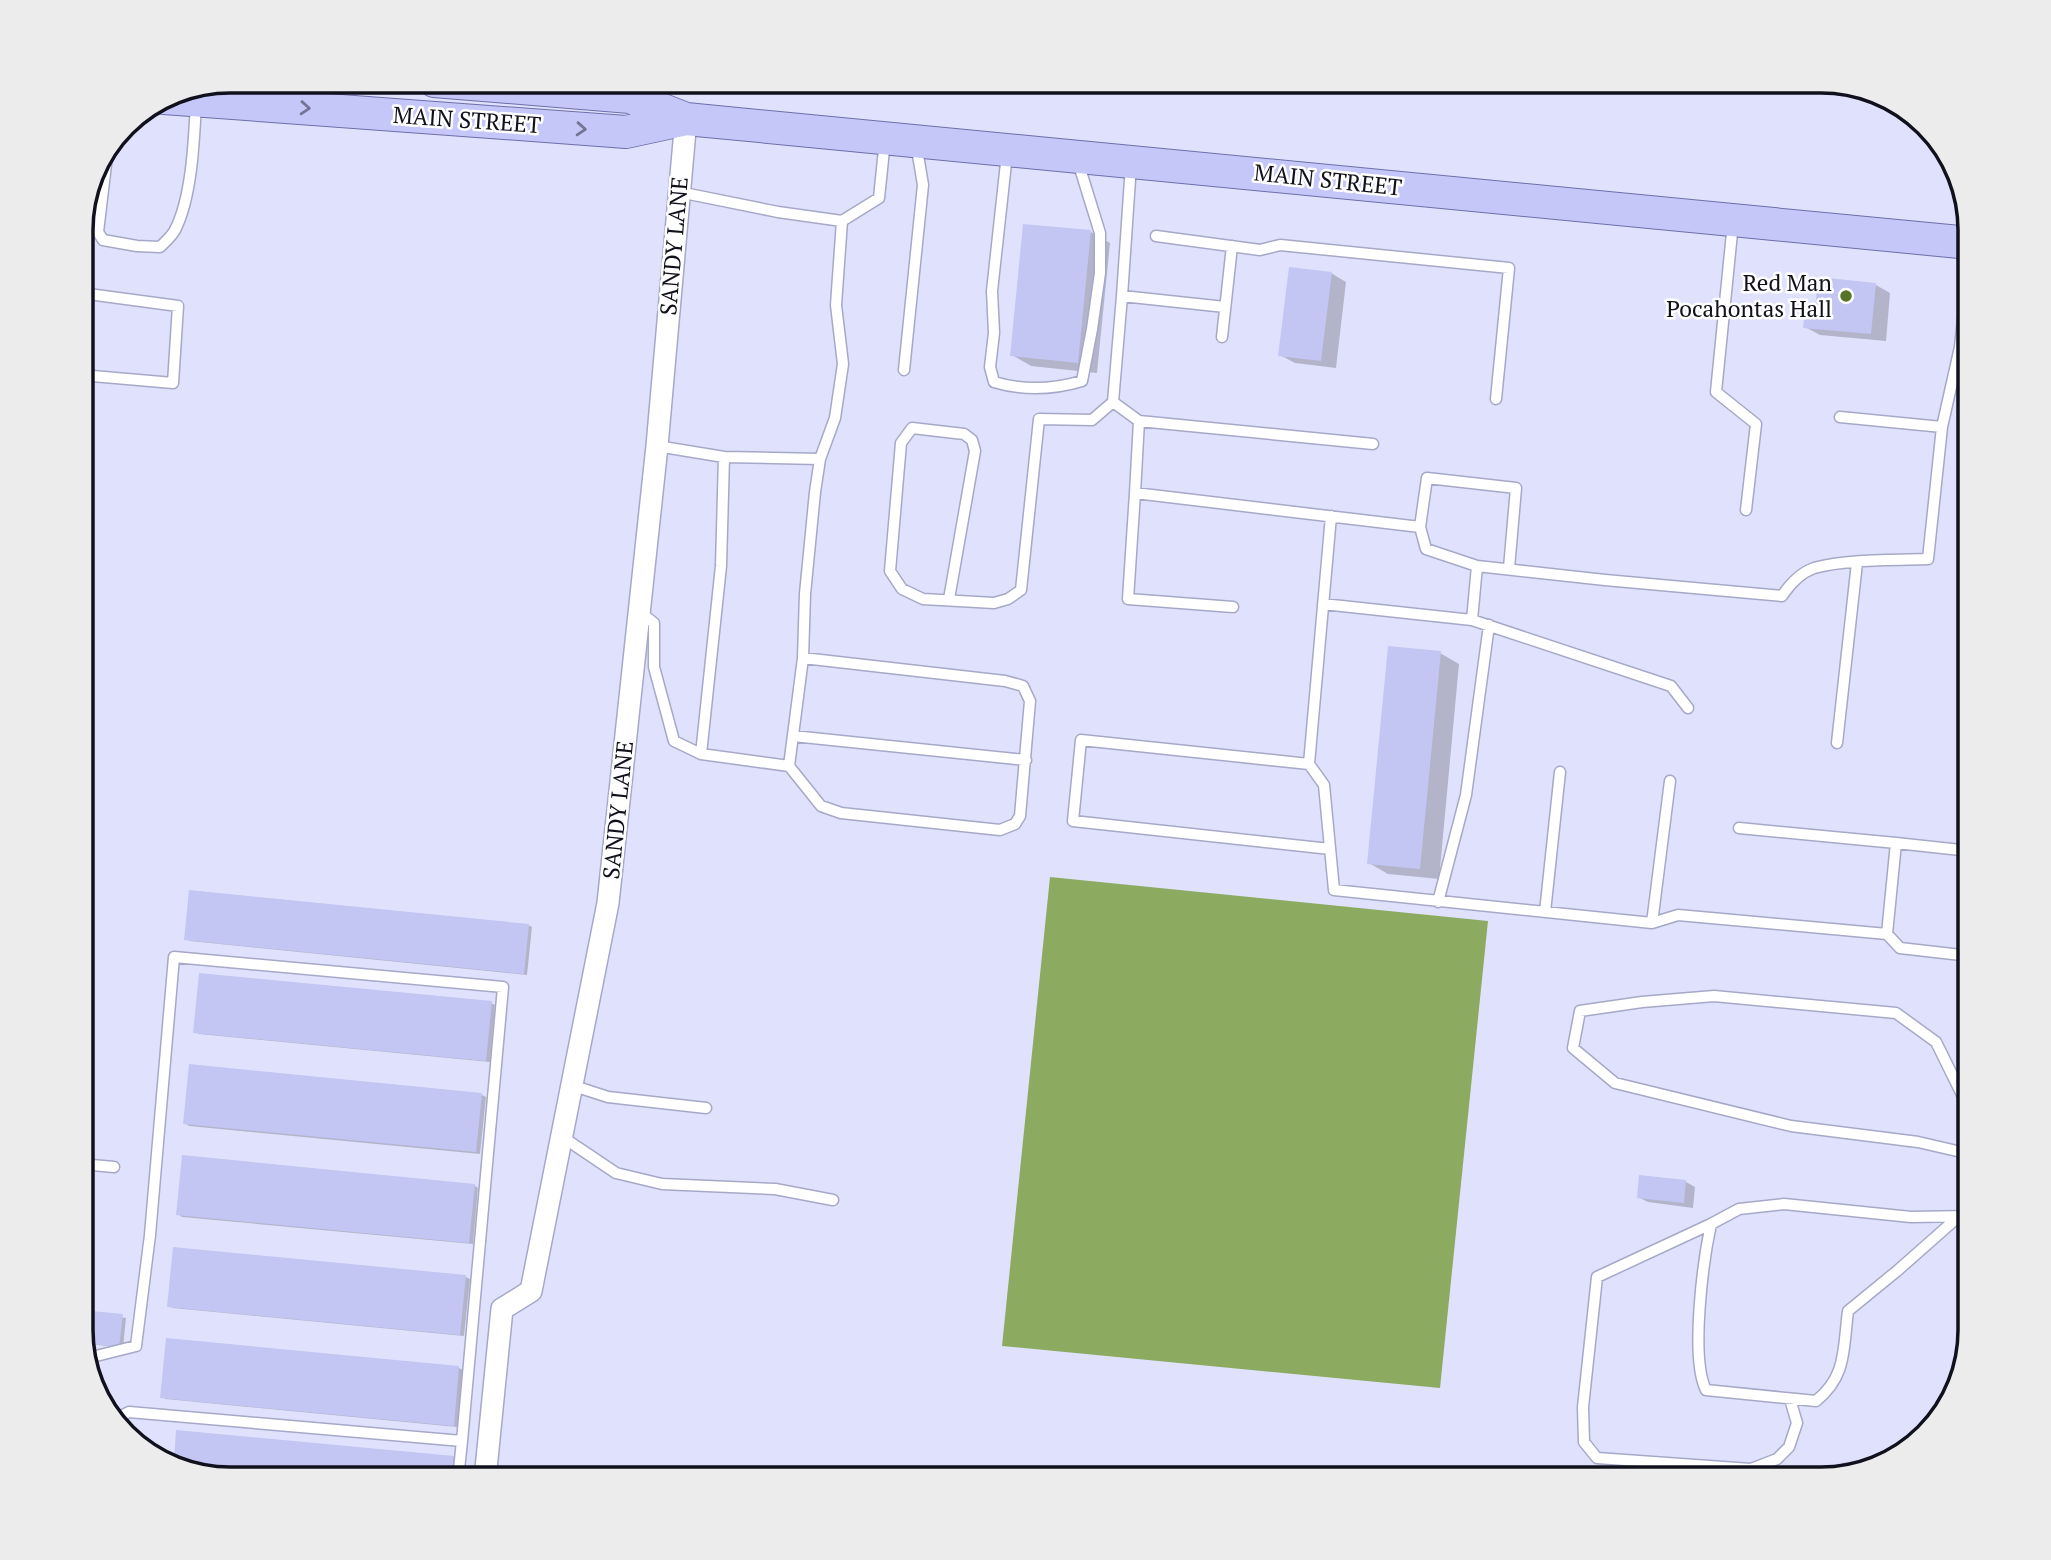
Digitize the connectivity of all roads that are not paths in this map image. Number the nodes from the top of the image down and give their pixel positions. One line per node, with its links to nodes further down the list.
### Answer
1 (584, 93): 4 (main road, MAIN STREET)
2 (188, 99): 3 (main road, MAIN STREET)
3 (196, 100): 4 (main road, MAIN STREET, one-way to 4); 10 (lane)
4 (686, 119): 5 (main road, MAIN STREET); 11 (street, SANDY LANE)
5 (885, 137): 6 (main road, MAIN STREET); 13 (lane)
6 (916, 140): 7 (main road, MAIN STREET); 22 (lane)
7 (1008, 149): 8 (main road, MAIN STREET); 8 (lane)
8 (1076, 156): 9 (main road, MAIN STREET)
9 (1132, 161): 12 (main road, MAIN STREET); 18 (lane)
10 (105, 173)
11 (679, 192): 13 (lane); 30 (street, SANDY LANE)
12 (1734, 220): 15 (main road, MAIN STREET); 34 (lane)
13 (842, 221): 32 (lane)
14 (1156, 236): 16 (lane)
15 (1958, 242)
16 (1232, 246): 19 (lane); 24 (lane)
17 (93, 295): 23 (lane)
18 (1122, 296): 19 (lane); 25 (lane)
19 (1225, 307): 20 (lane)
20 (1222, 337)
21 (1958, 356): 28 (lane)
22 (904, 370)
23 (93, 376)
24 (1496, 399)
25 (1113, 402): 27 (lane); 40 (lane)
26 (1840, 417): 28 (lane)
27 (1139, 421): 29 (lane); 33 (lane)
28 (1942, 427): 37 (lane)
29 (1373, 444)
30 (657, 446): 31 (lane); 43 (street, SANDY LANE)
31 (724, 457): 32 (lane); 50 (lane)
32 (820, 459): 46 (lane)
33 (1135, 493): 35 (lane); 42 (lane)
34 (1746, 510)
35 (1331, 516): 36 (lane); 41 (lane)
36 (1420, 527): 38 (lane); 39 (lane)
37 (1857, 563): 39 (lane); 49 (lane)
38 (1477, 566): 39 (lane); 44 (lane)
39 (1508, 568)
40 (949, 599): 40 (lane)
41 (1323, 604): 44 (lane); 52 (lane)
42 (1233, 607)
43 (639, 612): 50 (lane); 65 (street, SANDY LANE)
44 (1472, 620): 45 (lane)
45 (1489, 625): 47 (lane); 60 (lane)
46 (803, 658): 48 (lane); 51 (lane)
47 (1688, 708)
48 (793, 736): 51 (lane); 53 (lane)
49 (1837, 743)
50 (701, 754): 53 (lane)
51 (1026, 760): 53 (lane)
52 (1308, 764): 58 (lane); 58 (lane)
53 (789, 766)
54 (1560, 772): 61 (lane)
55 (1670, 781): 62 (lane)
56 (1738, 828): 57 (lane)
57 (1896, 843): 59 (lane); 63 (lane)
58 (1330, 849): 60 (lane)
59 (1958, 850)
60 (1438, 902): 61 (lane)
61 (1545, 912): 62 (lane)
62 (1652, 923): 63 (lane)
63 (1887, 934): 64 (lane)
64 (1958, 955)
65 (571, 1085): 67 (lane); 68 (street, SANDY LANE)
66 (1958, 1087): 69 (lane)
67 (705, 1108)
68 (561, 1136): 72 (lane); 80 (street, SANDY LANE)
69 (1958, 1151)
70 (93, 1165): 71 (lane)
71 (114, 1167)
72 (833, 1200)
73 (1957, 1218): 74 (lane); 76 (lane)
74 (1711, 1224): 76 (lane); 81 (lane)
75 (95, 1355): 78 (lane)
76 (1790, 1399): 82 (lane)
77 (123, 1415): 78 (lane)
78 (462, 1441): 79 (lane)
79 (459, 1467)
80 (486, 1467)
81 (1723, 1467)
82 (1756, 1467)

